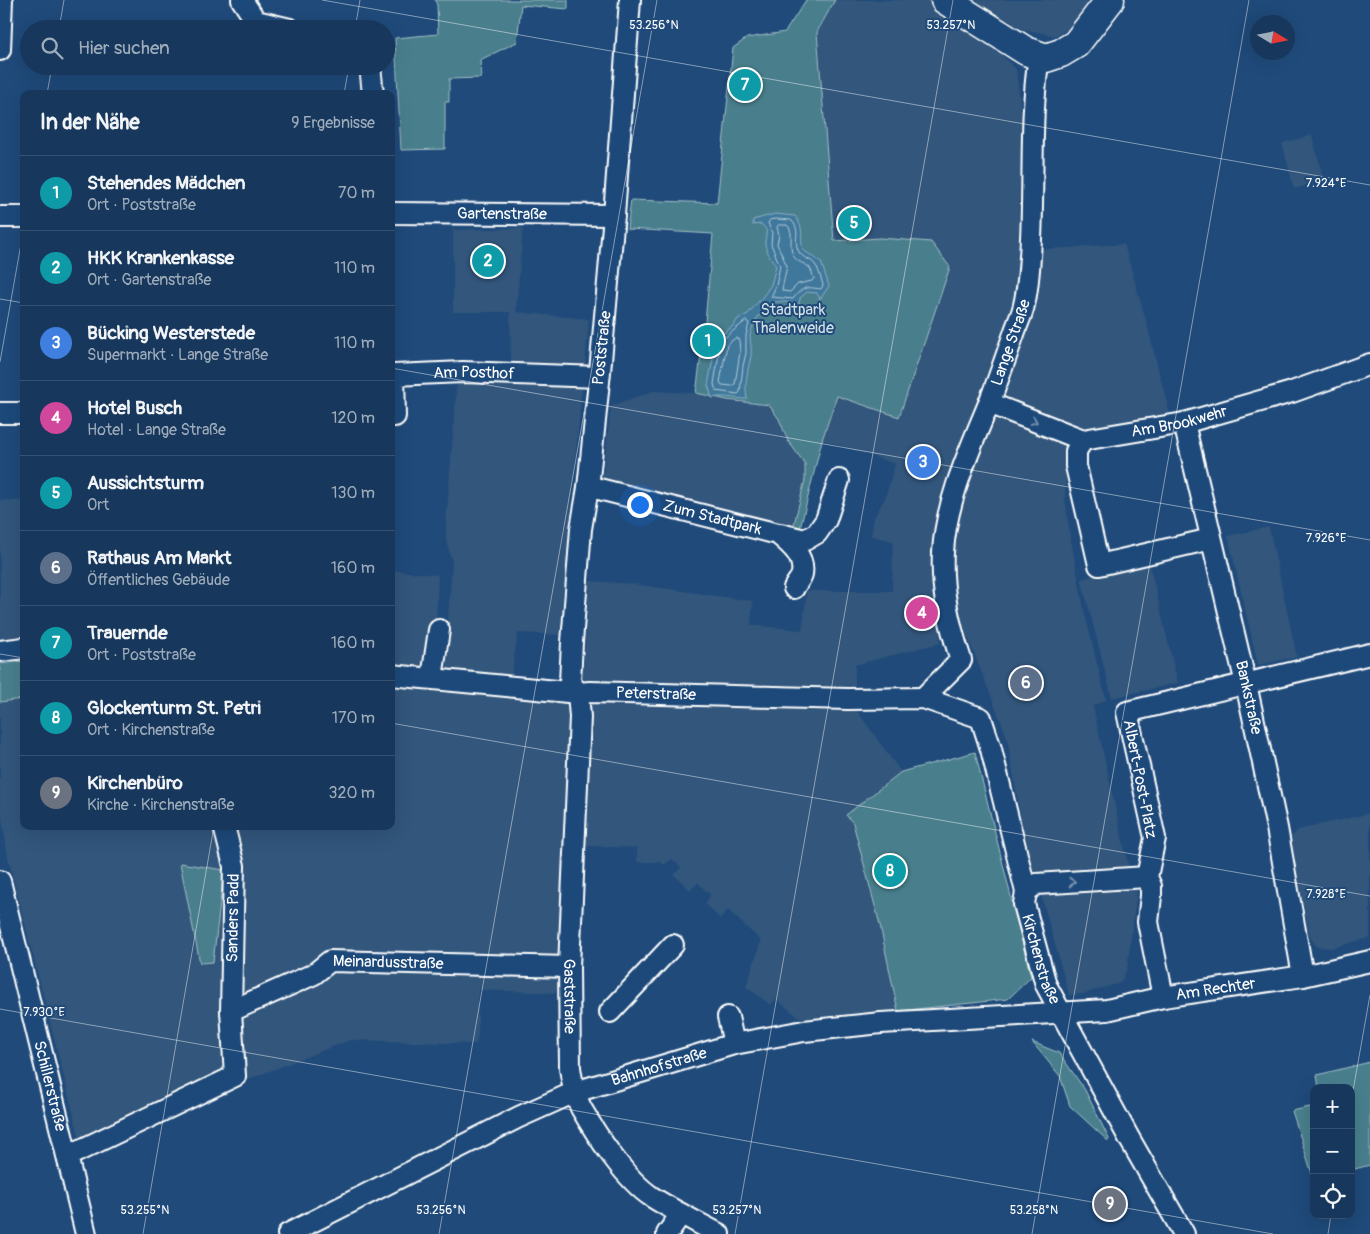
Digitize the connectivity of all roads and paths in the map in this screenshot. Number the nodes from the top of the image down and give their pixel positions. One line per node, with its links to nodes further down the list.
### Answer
1 (2, 0): 7 (street)
2 (242, 0): 6 (street)
3 (630, 0): 12 (street, Poststraße)
4 (945, 0): 8 (street)
5 (1110, 0): 8 (street)
6 (255, 20)
7 (0, 50)
8 (1039, 56): 18 (street, Lange Straße)
9 (371, 75): 10 (street)
10 (373, 90)
11 (395, 213): 12 (street, Gartenstraße)
12 (614, 215): 17 (street, Poststraße)
13 (0, 217): 14 (street)
14 (20, 217)
15 (1370, 364): 21 (street, Am Brookwehr)
16 (395, 375): 17 (street, Am Posthof)
17 (599, 377): 24 (street, Poststraße)
18 (989, 403): 22 (street, one-way to 22); 36 (street, Lange Straße)
19 (0, 413): 20 (street)
20 (20, 413)
21 (1184, 423): 22 (street, Am Brookwehr); 26 (street, Bankstraße)
22 (1083, 440): 26 (street)
23 (839, 480): 25 (street, Zum Stadtpark)
24 (588, 488): 25 (street, Zum Stadtpark); 35 (street, Poststraße)
25 (778, 534): 27 (street, Zum Stadtpark)
26 (1211, 539): 34 (street, Bankstraße)
27 (794, 588)
28 (439, 630): 33 (street)
29 (20, 648): 30 (street)
30 (0, 651)
31 (1370, 654): 34 (street)
32 (395, 675): 33 (street, Peterstraße)
33 (432, 678): 35 (street, Peterstraße)
34 (1246, 684): 38 (street, Albert-Post-Platz); 44 (street, Bankstraße)
35 (578, 693): 36 (street, Peterstraße); 43 (street, Gaststraße)
36 (923, 698): 40 (street, Kirchenstraße)
37 (225, 830): 46 (street, Sanders Padd)
38 (1147, 877): 40 (street, one-way to 38); 45 (street, Albert-Post-Platz)
39 (0, 881): 52 (street, Schillerstraße)
40 (1026, 892): 48 (street, Kirchenstraße)
41 (673, 945): 47 (street)
42 (1370, 961): 44 (street, Am Rechter)
43 (569, 967): 46 (street, Meinardusstraße); 51 (street, Gaststraße)
44 (1303, 976): 45 (street, Am Rechter)
45 (1163, 997): 48 (street, Am Rechter)
46 (231, 1011): 52 (street)
47 (610, 1012)
48 (1061, 1013): 50 (street, Bahnhofstraße); 58 (street, Kirchenstraße)
49 (728, 1017): 50 (street)
50 (734, 1044): 51 (street, Bahnhofstraße)
51 (575, 1092): 53 (street, Gaststraße); 55 (street, Bahnhofstraße)
52 (68, 1156): 54 (street, Schillerstraße)
53 (681, 1214): 56 (street); 57 (street, Gaststraße)
54 (86, 1234)
55 (288, 1234)
56 (667, 1234)
57 (719, 1234)
58 (1184, 1234)

